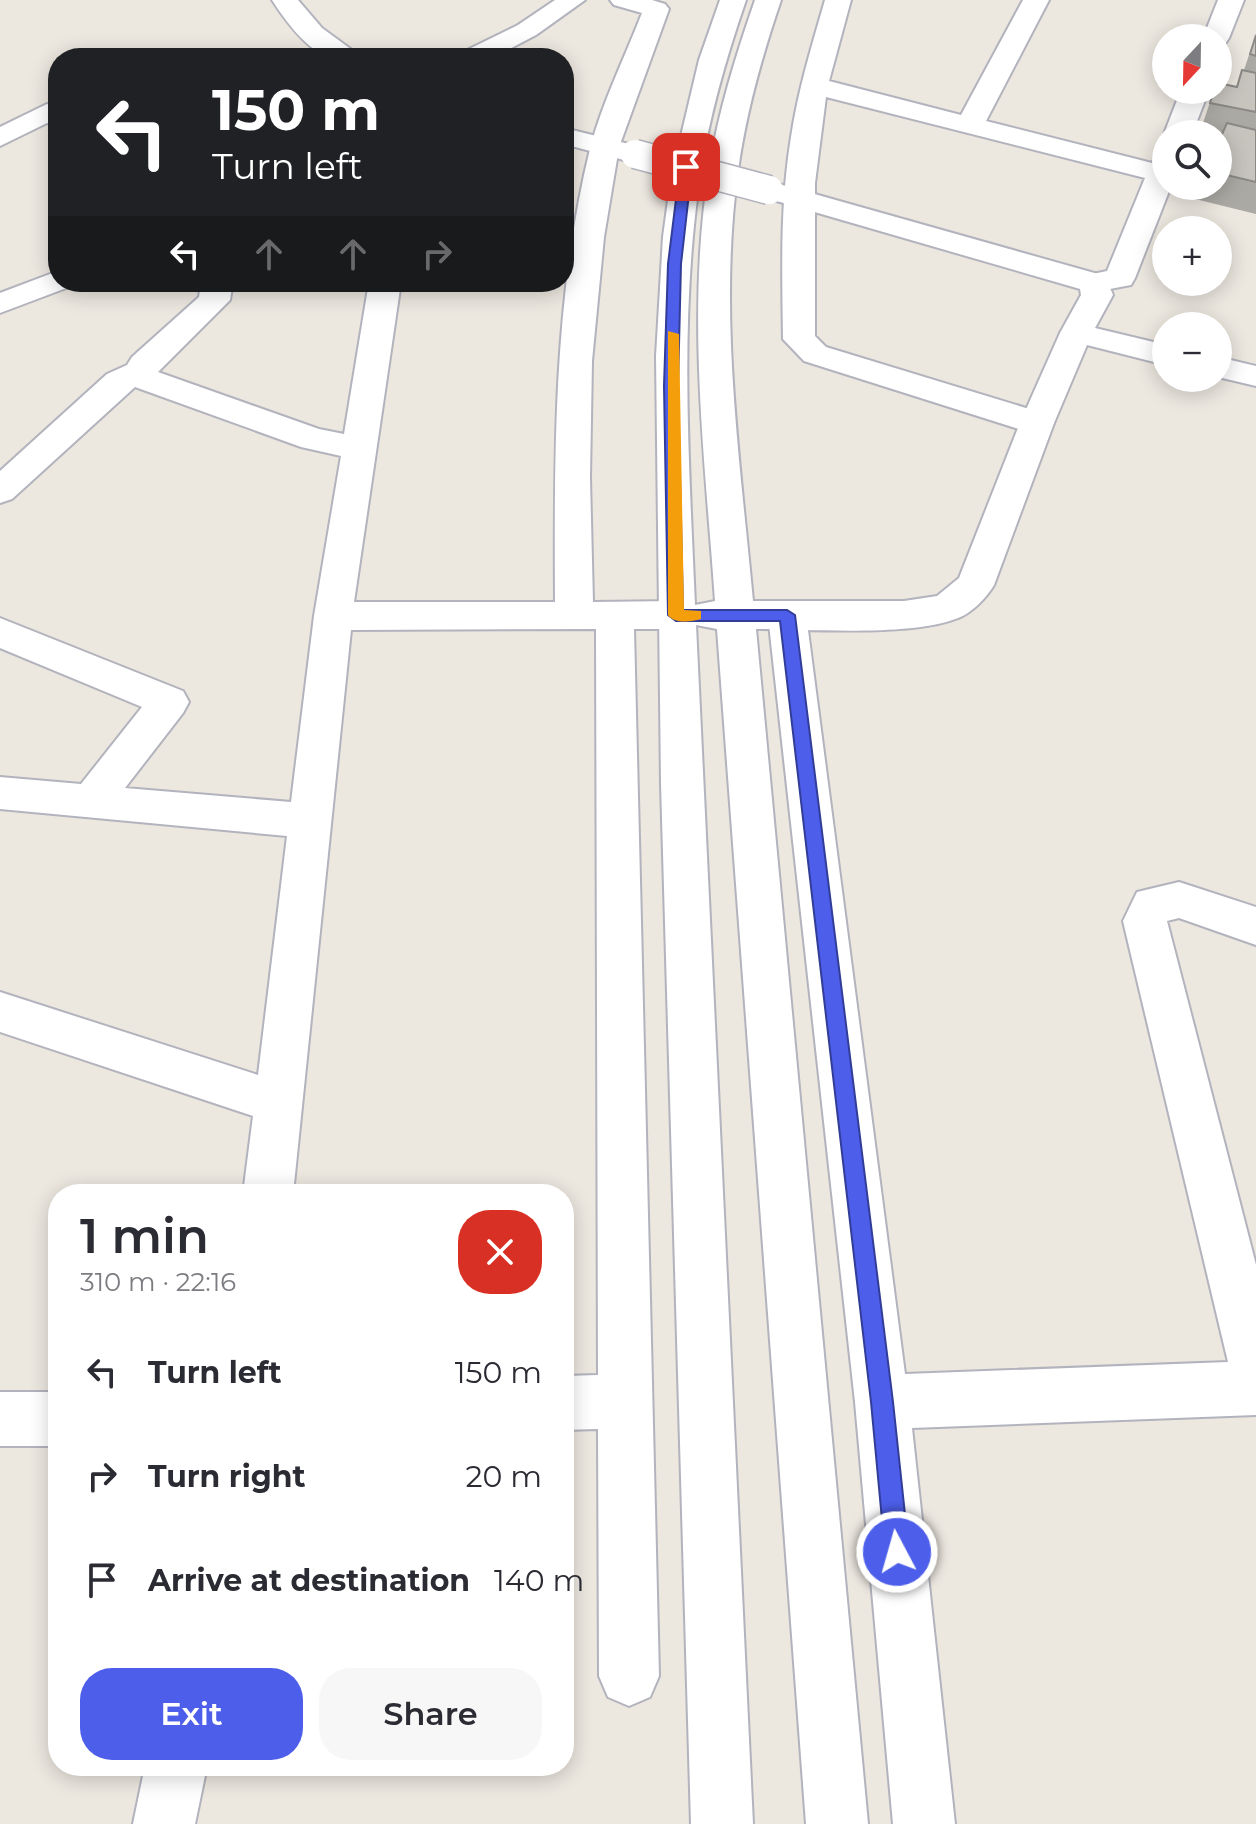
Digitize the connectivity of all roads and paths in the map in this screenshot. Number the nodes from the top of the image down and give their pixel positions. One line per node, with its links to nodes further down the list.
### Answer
1 (285, 0): 10 (street)
2 (572, 0): 11 (street)
3 (623, 0): 17 (street)
4 (733, 0): 34 (street)
5 (768, 0): 35 (street)
6 (838, 0): 12 (street)
7 (1036, 0): 14 (street)
8 (1231, 0): 9 (street)
9 (1222, 24)
10 (331, 48)
11 (492, 48)
12 (815, 86): 14 (street); 20 (street)
13 (48, 113): 15 (street)
14 (970, 124): 18 (street)
15 (0, 138)
16 (574, 139): 17 (street)
17 (620, 151): 20 (street, bridge); 38 (street)
18 (1152, 166)
19 (1152, 199): 21 (street)
20 (802, 201): 21 (street); 31 (street)
21 (1094, 283): 26 (street)
22 (48, 284): 25 (street)
23 (215, 292): 29 (street)
24 (383, 292): 32 (street)
25 (0, 304)
26 (1076, 333): 27 (street); 31 (street)
27 (1152, 352)
28 (1232, 370): 30 (street)
29 (140, 372): 32 (street); 33 (street)
30 (1256, 376)
31 (1037, 423): 36 (street)
32 (360, 448): 37 (street)
33 (0, 491)
34 (676, 615): 35 (street); 38 (street); 57 (street)
35 (737, 615): 36 (street); 58 (street)
36 (787, 615): 50 (street)
37 (333, 616): 38 (street); 42 (street)
38 (594, 616): 49 (street)
39 (0, 632): 41 (street)
40 (0, 793): 41 (street)
41 (90, 802): 42 (street)
42 (312, 821): 45 (street)
43 (1256, 926): 47 (street)
44 (0, 1012): 45 (street)
45 (278, 1103): 46 (street)
46 (269, 1184)
47 (1256, 1368)
48 (1256, 1388): 50 (street)
49 (625, 1401): 51 (street); 54 (street)
50 (882, 1402): 59 (street)
51 (574, 1403)
52 (0, 1419): 53 (street)
53 (48, 1419)
54 (629, 1676)
55 (174, 1776): 56 (street)
56 (164, 1824)
57 (722, 1824)
58 (837, 1824)
59 (924, 1824)

